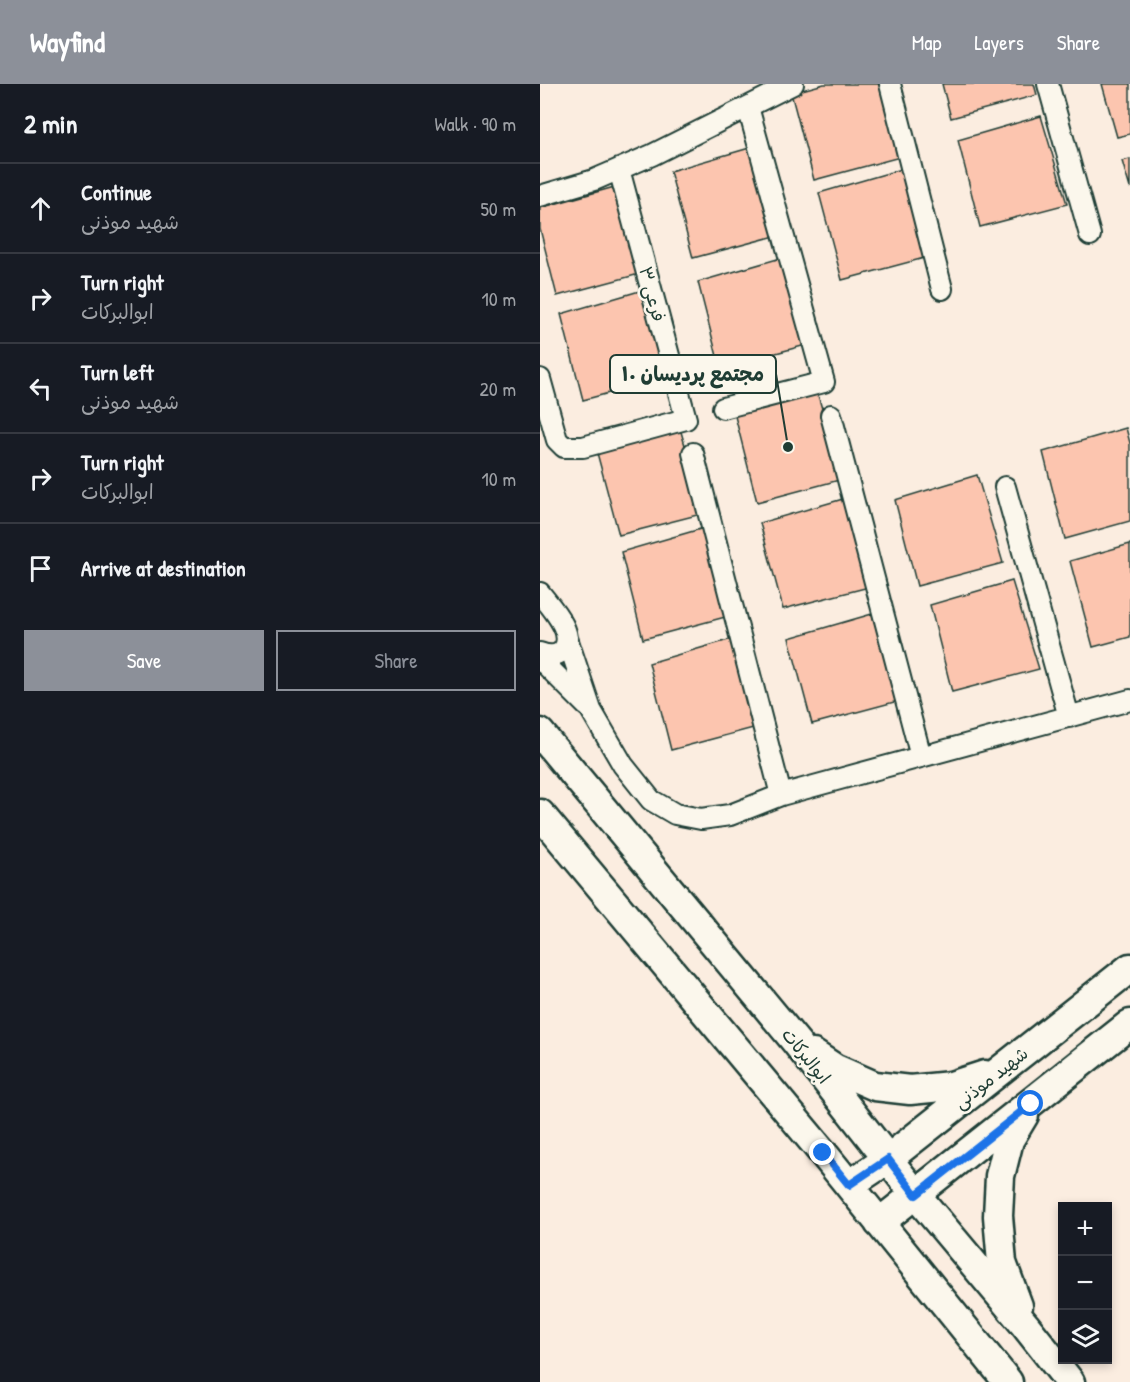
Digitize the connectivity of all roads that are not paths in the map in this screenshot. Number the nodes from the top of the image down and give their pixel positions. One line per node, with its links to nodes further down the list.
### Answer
1 (793, 84): 4 (street)
2 (890, 84): 8 (street)
3 (1048, 84): 7 (street)
4 (748, 107): 5 (street); 10 (street)
5 (619, 169): 6 (street); 9 (street, فرعی ۳)
6 (540, 196)
7 (1090, 235)
8 (942, 289)
9 (540, 379)
10 (723, 408)
11 (831, 416): 22 (street)
12 (693, 453): 23 (street)
13 (1005, 487): 20 (street)
14 (540, 593): 15 (street)
15 (567, 638): 16 (street); 19 (street)
16 (540, 653)
17 (540, 659): 19 (street)
18 (1130, 700): 20 (street)
19 (591, 710): 23 (street)
20 (1069, 717): 22 (street)
21 (540, 733): 27 (main road, ابوالبرکات)
22 (921, 757): 23 (street)
23 (781, 795)
24 (540, 814): 31 (main road)
25 (1130, 968): 28 (main road, شهید موذنی)
26 (1130, 1024): 29 (main road)
27 (796, 1042): 28 (main road); 30 (main road, ابوالبرکات)
28 (1006, 1066): 30 (main road, شهید موذنی)
29 (1031, 1104): 32 (main road); 34 (main road)
30 (888, 1159): 31 (main road, شهید موذنی); 32 (main road, ابوالبرکات)
31 (849, 1185): 33 (main road)
32 (916, 1195): 33 (main road); 34 (main road, ابوالبرکات)
33 (879, 1223): 35 (main road)
34 (1026, 1325): 36 (main road, ابوالبرکات)
35 (1008, 1382)
36 (1070, 1382)

